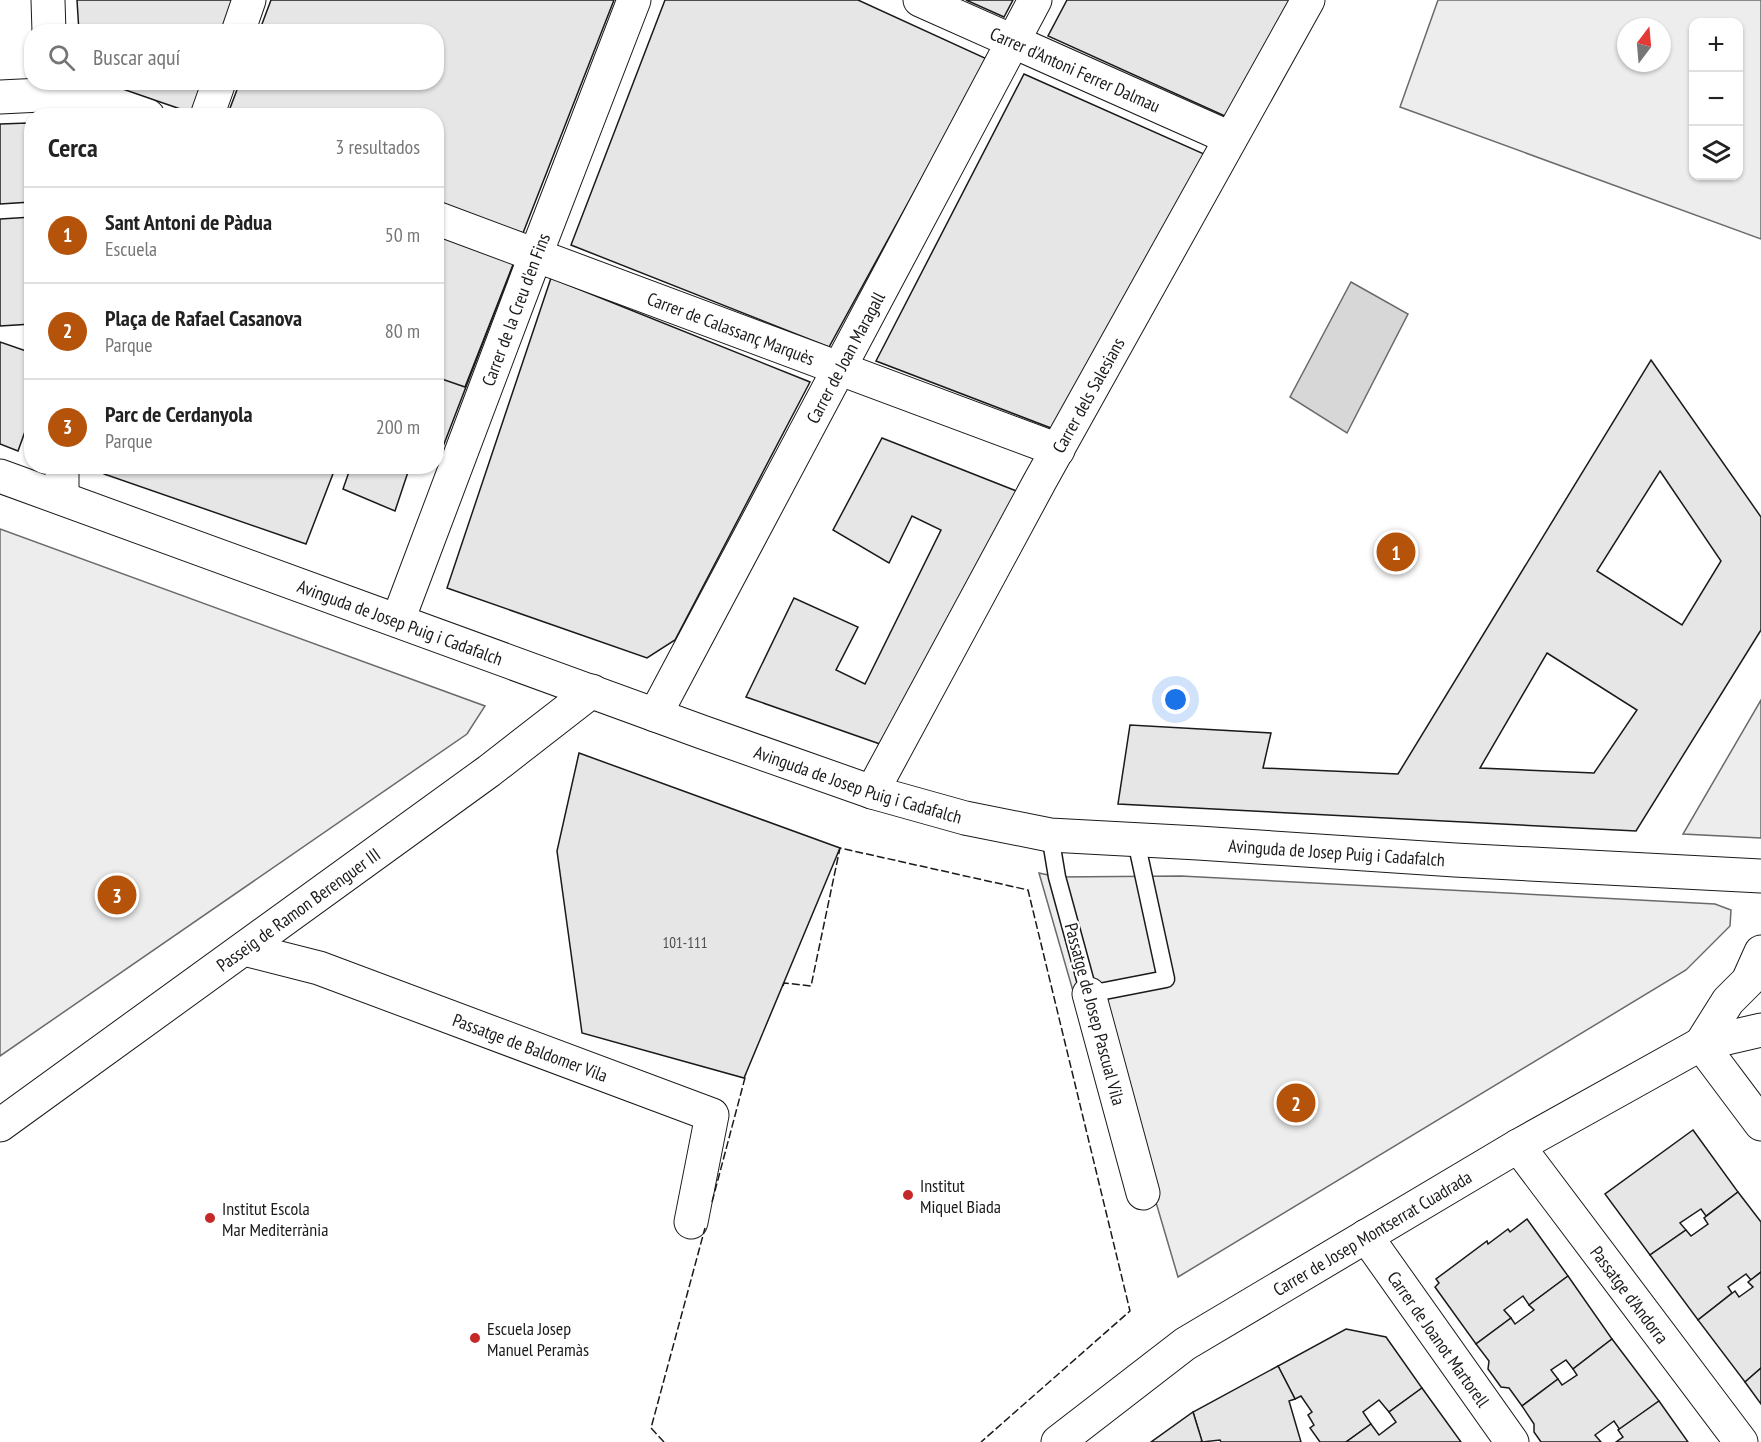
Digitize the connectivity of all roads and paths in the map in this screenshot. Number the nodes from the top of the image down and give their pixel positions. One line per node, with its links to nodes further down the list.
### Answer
1 (48, 0): 7 (street)
2 (249, 0): 8 (street)
3 (634, 0): 17 (street, Carrer de la Creu d'en Fins)
4 (920, 0): 9 (street, Carrer d'Antoni Ferrer Dalmau)
5 (1035, 0): 9 (street, Carrer de Joan Maragall)
6 (1308, 0): 15 (street, Carrer dels Salesians)
7 (49, 24)
8 (241, 24)
9 (1012, 43): 15 (street, Carrer d'Antoni Ferrer Dalmau); 18 (street, Carrer de Joan Maragall)
10 (216, 90): 14 (street)
11 (0, 97): 12 (street)
12 (51, 97): 13 (street)
13 (125, 108)
14 (210, 108)
15 (1230, 138): 19 (street, Carrer dels Salesians)
16 (444, 221): 17 (street, Carrer de Calassanç Marquès)
17 (536, 254): 18 (street, Carrer de Calassanç Marquès); 23 (street, Carrer de la Creu d'en Fins)
18 (838, 368): 19 (street, Carrer de Calassanç Marquès); 25 (street, Carrer de Joan Maragall)
19 (1058, 450): 26 (street, Carrer dels Salesians)
20 (62, 474): 22 (street)
21 (0, 476): 22 (street, Avinguda de Josep Puig i Cadafalch)
22 (62, 498): 23 (street, Avinguda de Josep Puig i Cadafalch)
23 (398, 620): 24 (street, Avinguda de Josep Puig i Cadafalch)
24 (592, 691): 25 (street, Avinguda de Josep Puig i Cadafalch); 30 (street, Passeig de Ramon Berenguer III)
25 (655, 715): 26 (street, Avinguda de Josep Puig i Cadafalch)
26 (872, 792): 27 (street, Avinguda de Josep Puig i Cadafalch)
27 (1050, 835): 28 (street, Avinguda de Josep Puig i Cadafalch); 32 (lane, Passatge de Josep Pascual Vila)
28 (1137, 841): 29 (street, Avinguda de Josep Puig i Cadafalch); 32 (lane)
29 (1761, 876)
30 (244, 949): 36 (street, Passeig de Ramon Berenguer III); 39 (street, Passatge de Baldomer Vila)
31 (1761, 952): 34 (street, Carrer de Josep Montserrat Cuadrada)
32 (1089, 994): 38 (street, Passatge de Josep Pascual Vila)
33 (1761, 1030): 34 (street, Carrer de Josep Montserrat Cuadrada)
34 (1701, 1044): 35 (street); 37 (street, Carrer de Josep Montserrat Cuadrada)
35 (1761, 1124)
36 (0, 1125)
37 (1518, 1146): 40 (street, Carrer de Josep Montserrat Cuadrada); 43 (street, Passatge d'Andorra)
38 (1143, 1193)
39 (691, 1222)
40 (1366, 1236): 41 (street, Carrer de Josep Montserrat Cuadrada); 42 (street, Carrer de Joanot Martorell)
41 (1058, 1442)
42 (1512, 1442)
43 (1741, 1442)

